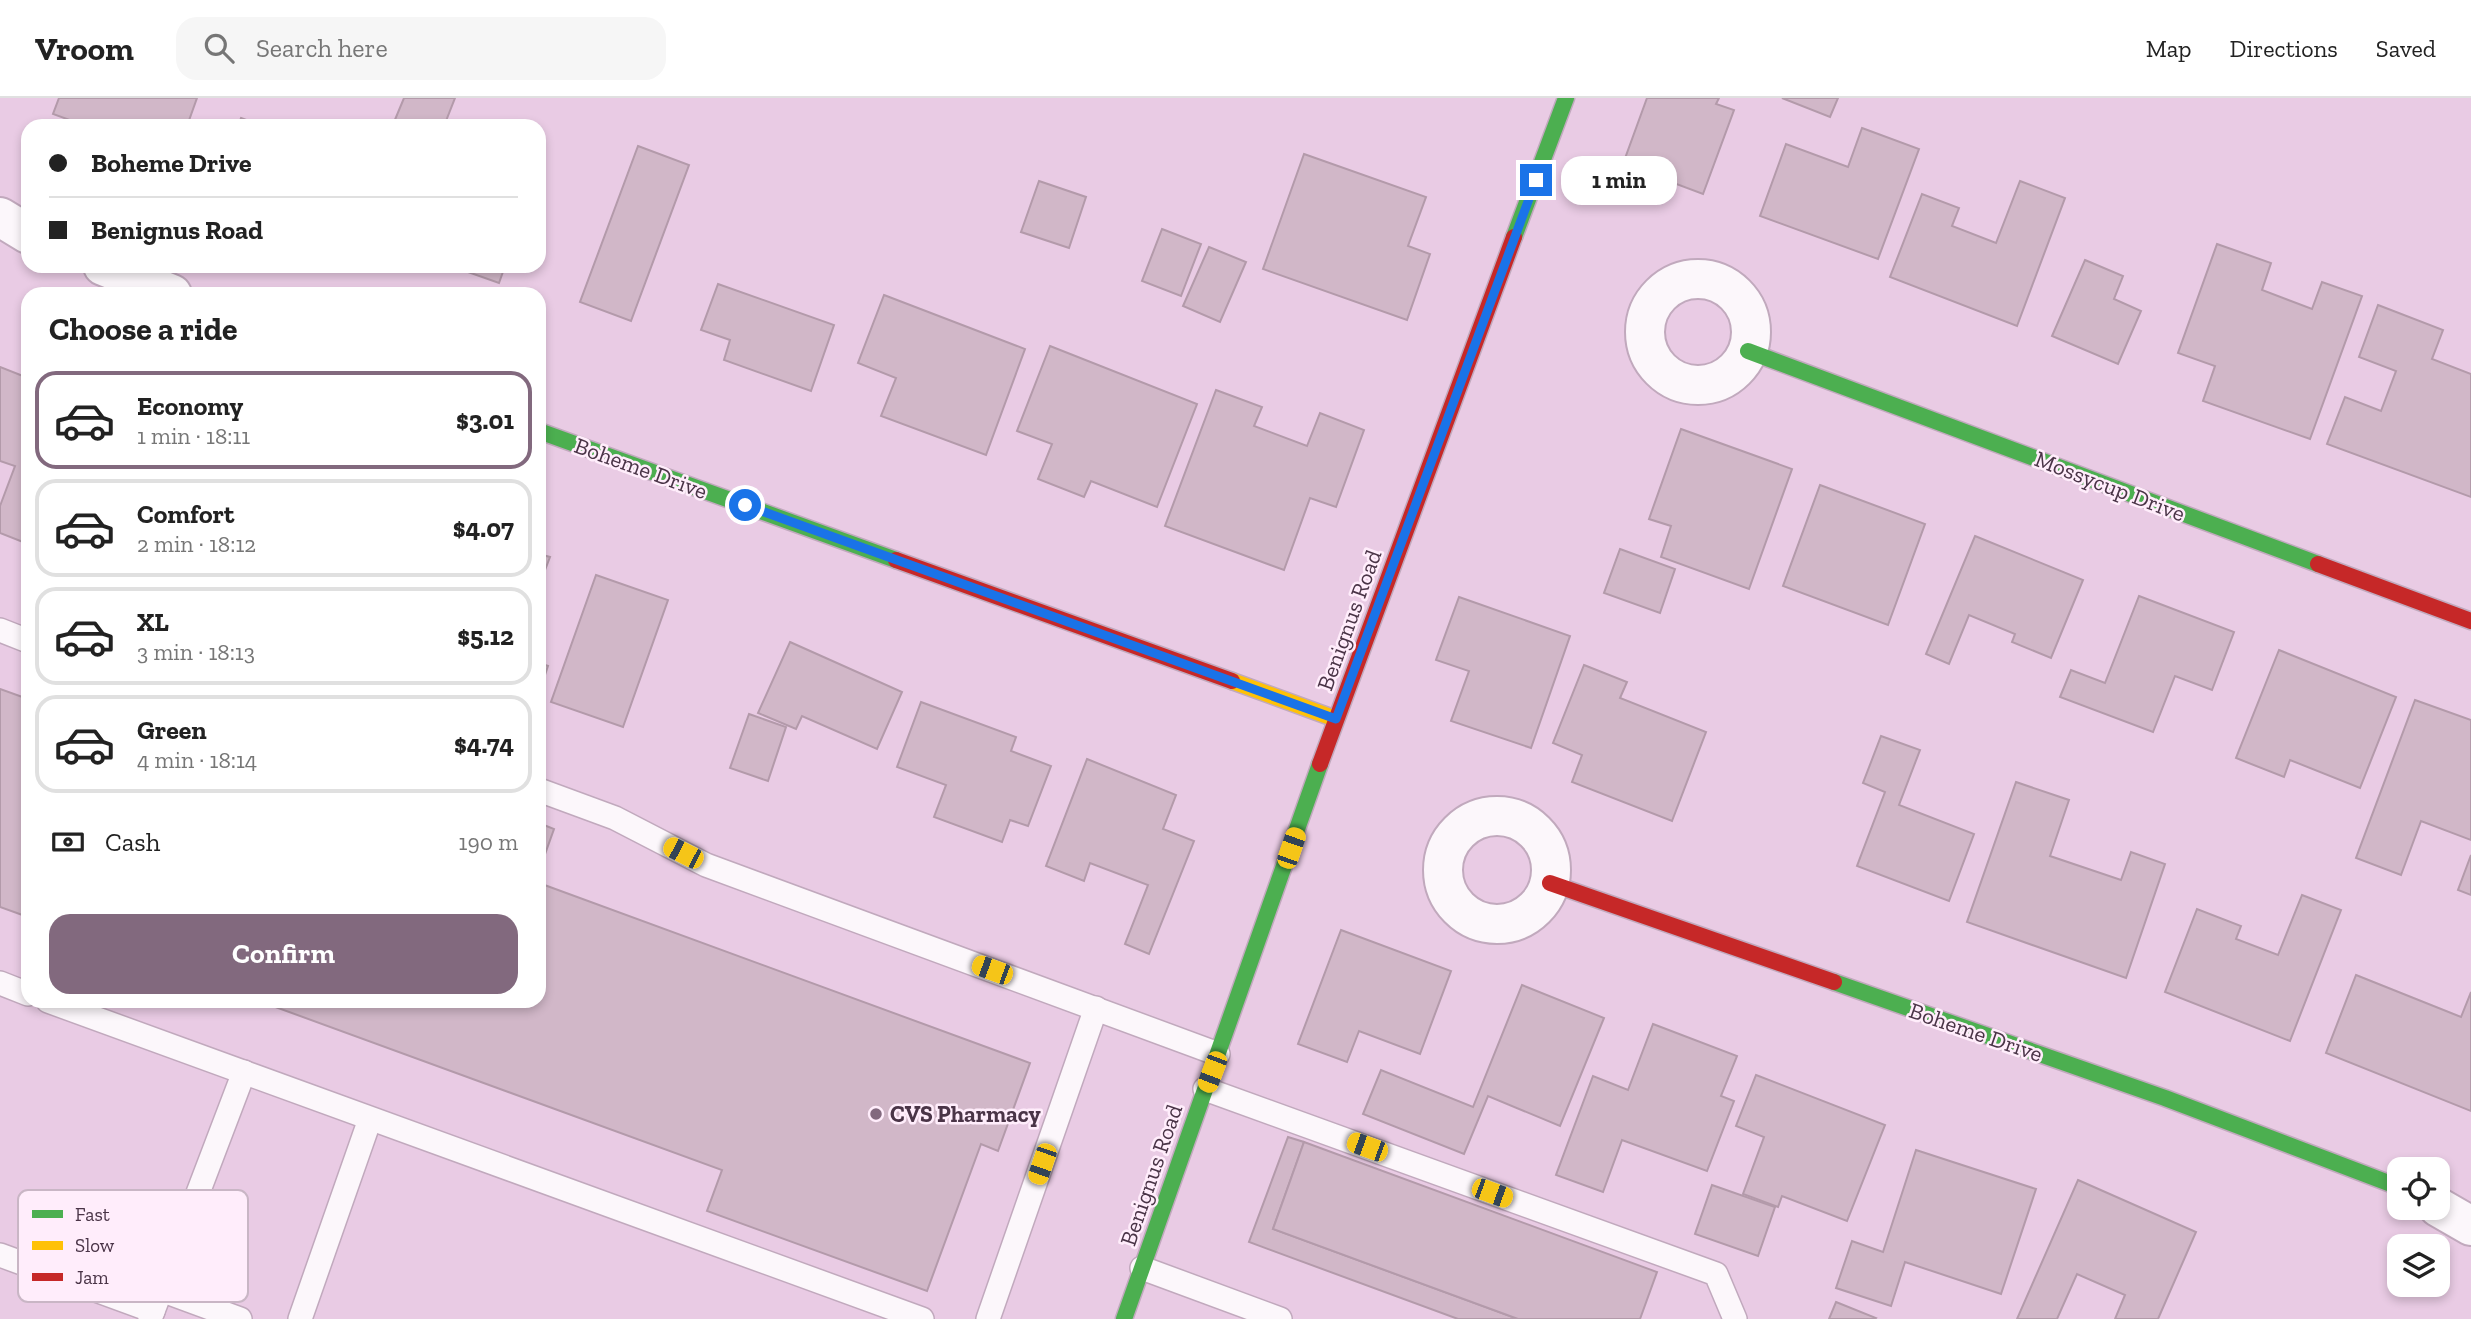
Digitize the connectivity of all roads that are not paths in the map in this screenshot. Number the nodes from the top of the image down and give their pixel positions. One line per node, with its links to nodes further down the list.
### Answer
1 (1557, 101): 11 (street, Benignus Road)
2 (0, 217): 3 (street)
3 (21, 230)
4 (120, 273): 5 (street)
5 (155, 287)
6 (1748, 351): 8 (street, Mossycup Drive)
7 (546, 434): 11 (street, Boheme Drive)
8 (2471, 621)
9 (0, 630): 10 (lane)
10 (21, 638)
11 (1336, 719): 18 (street, Benignus Road)
12 (546, 793): 17 (lane)
13 (1550, 883): 22 (street, Boheme Drive)
14 (0, 984): 15 (lane)
15 (21, 992)
16 (67, 1008): 19 (lane)
17 (1096, 1008): 18 (lane); 34 (lane)
18 (1218, 1054): 20 (street, Benignus Road)
19 (244, 1072): 21 (lane); 23 (lane)
20 (1205, 1089): 28 (street, Benignus Road); 37 (lane)
21 (370, 1119): 30 (lane); 32 (lane)
22 (2387, 1182)
23 (199, 1190)
24 (2450, 1214): 25 (street)
25 (2471, 1226)
26 (0, 1255): 27 (lane)
27 (18, 1261)
28 (1143, 1268): 35 (street, Benignus Road); 36 (lane)
29 (154, 1306): 31 (lane)
30 (870, 1310): 33 (lane)
31 (240, 1319)
32 (300, 1319)
33 (922, 1319)
34 (988, 1319)
35 (1124, 1319)
36 (1280, 1319)
37 (1735, 1319)

